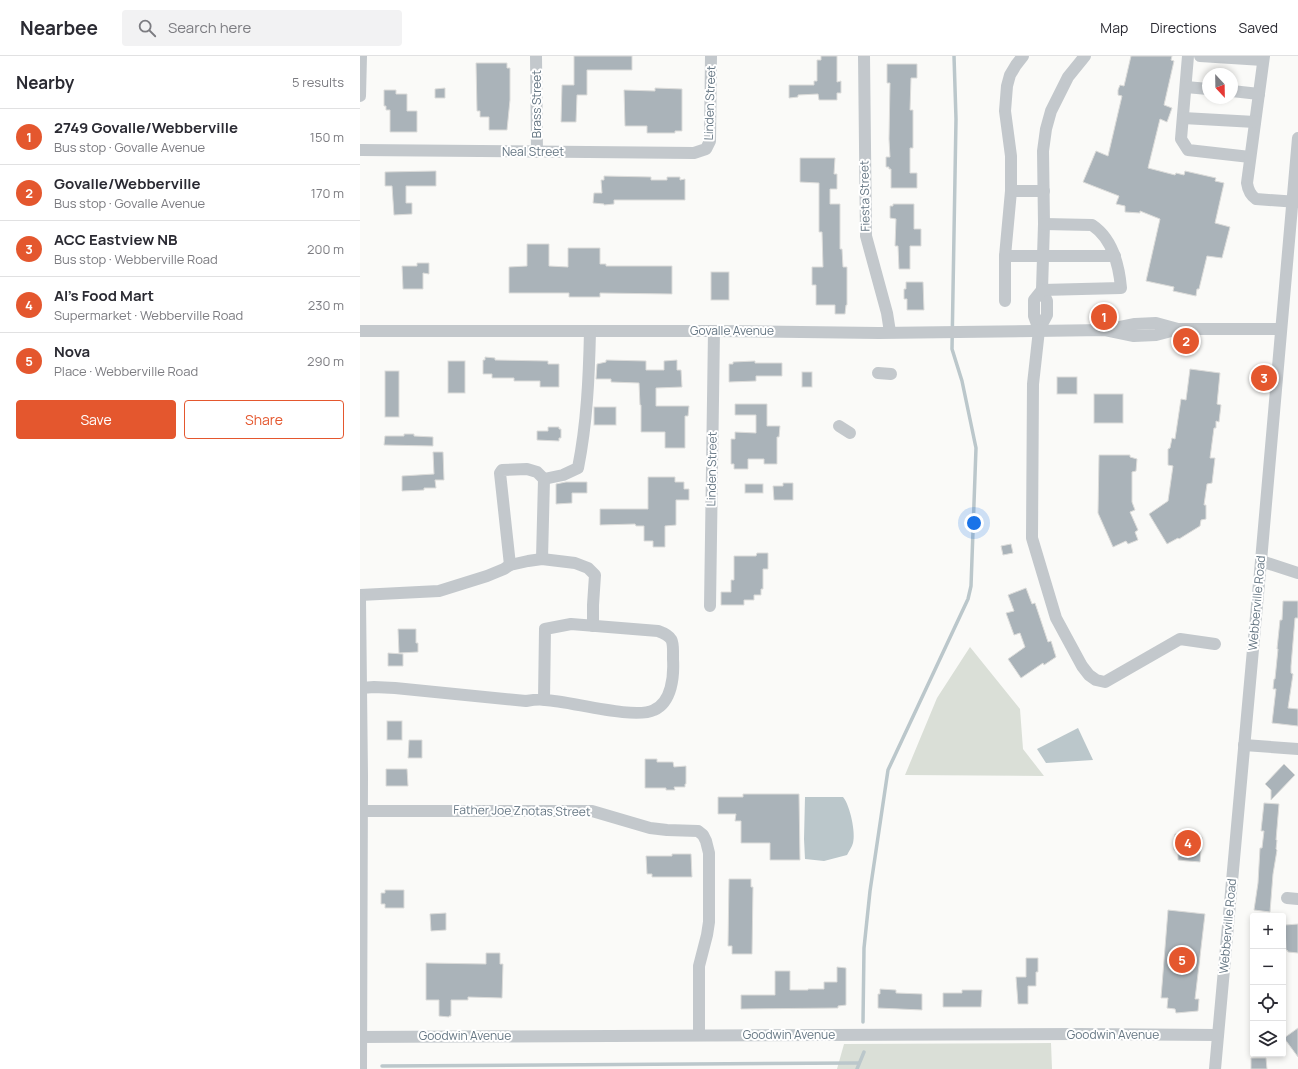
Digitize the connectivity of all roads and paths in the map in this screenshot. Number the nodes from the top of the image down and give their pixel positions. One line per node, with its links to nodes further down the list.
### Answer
1 (361, 56): 14 (street)
2 (536, 56): 20 (street, Brass Street)
3 (711, 56): 18 (street, Linden Street)
4 (864, 56): 36 (street, Fiesta Street)
5 (1023, 56): 22 (street)
6 (1085, 56): 23 (street)
7 (1188, 56): 10 (street)
8 (1200, 56): 9 (street)
9 (1263, 58): 13 (street)
10 (1186, 87): 11 (street); 15 (street)
11 (1202, 88)
12 (1238, 92): 13 (street)
13 (1259, 94): 16 (street)
14 (360, 96)
15 (1183, 118): 16 (street); 21 (street)
16 (1255, 122): 21 (street)
17 (1298, 138): 24 (street, Webberville Road)
18 (706, 149): 20 (street, Neal Street)
19 (360, 150): 20 (street, Neal Street)
20 (537, 152)
21 (1250, 157): 24 (street)
22 (1011, 191): 23 (street); 26 (street)
23 (1044, 191): 25 (street)
24 (1295, 202): 31 (street, Webberville Road)
25 (1044, 224): 27 (street); 28 (street)
26 (1005, 256): 27 (street); 30 (street)
27 (1043, 256): 28 (street); 29 (street)
28 (1115, 256): 29 (street)
29 (1042, 290): 32 (street)
30 (1005, 301)
31 (1282, 329): 32 (street, Govalle Avenue); 43 (street, Webberville Road)
32 (1040, 330): 36 (street, Govalle Avenue); 51 (street)
33 (360, 331): 34 (street, Govalle Avenue)
34 (590, 331): 35 (street, Govalle Avenue); 41 (street)
35 (714, 331): 36 (street, Govalle Avenue); 49 (street, Linden Street)
36 (890, 332)
37 (878, 373): 38 (street)
38 (891, 374)
39 (839, 426): 40 (street)
40 (850, 433)
41 (544, 479): 42 (street); 44 (street)
42 (542, 559): 44 (street); 50 (street)
43 (1261, 561): 45 (street); 54 (street, Webberville Road)
44 (510, 565): 46 (street)
45 (1298, 574)
46 (360, 595)
47 (360, 599): 48 (street)
48 (360, 604): 52 (street)
49 (710, 606)
50 (593, 626): 53 (street); 53 (street)
51 (1215, 644)
52 (361, 688): 53 (street); 56 (street)
53 (544, 699)
54 (1244, 744): 55 (street); 59 (street, Webberville Road)
55 (1298, 749)
56 (361, 776): 57 (street)
57 (362, 811): 58 (street); 60 (street, Father Joe Znotas Street)
58 (361, 850): 61 (street)
59 (1218, 1035): 60 (street, Goodwin Avenue); 63 (street, Webberville Road)
60 (699, 1036): 61 (street, Goodwin Avenue)
61 (361, 1037): 62 (street)
62 (361, 1069)
63 (1215, 1069)

